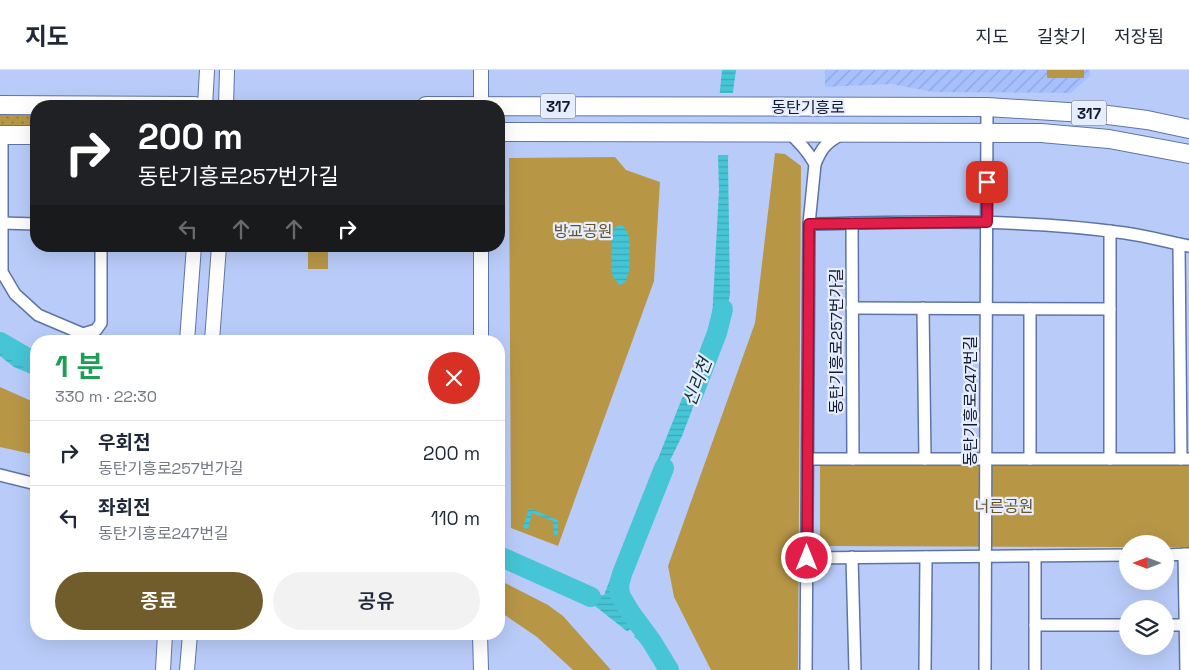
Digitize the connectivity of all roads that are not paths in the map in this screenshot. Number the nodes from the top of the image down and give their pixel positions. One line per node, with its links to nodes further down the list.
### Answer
1 (207, 70): 4 (street)
2 (227, 70): 5 (street)
3 (482, 70): 6 (street)
4 (205, 100)
5 (226, 100)
6 (481, 100)
7 (0, 105): 8 (main road)
8 (30, 105)
9 (505, 106): 10 (main road, 동탄기흥로 / 317)
10 (987, 107): 11 (main road, 동탄기흥로 / 317); 15 (street, 동탄기흥로247번길)
11 (1189, 129)
12 (505, 132): 13 (main road, 동탄기흥로 / 317)
13 (780, 132): 14 (main road, 동탄기흥로 / 317); 19 (street)
14 (845, 132): 15 (main road, 동탄기흥로 / 317); 19 (street)
15 (987, 133): 18 (main road, 동탄기흥로 / 317); 20 (street, 동탄기흥로247번길)
16 (1, 135): 17 (main road); 21 (street)
17 (30, 135)
18 (1189, 154)
19 (815, 164): 24 (street)
20 (987, 222): 22 (street); 25 (street); 33 (street, 동탄기흥로247번길)
21 (2, 223): 23 (street); 27 (street)
22 (852, 223): 24 (street); 31 (street, 동탄기흥로257번가길)
23 (30, 224)
24 (809, 224): 39 (street)
25 (1110, 231): 26 (street); 35 (street)
26 (1184, 245): 45 (street)
27 (101, 252)
28 (194, 252): 36 (street)
29 (219, 252): 37 (street)
30 (481, 252): 38 (street)
31 (852, 308): 32 (street); 40 (street, 동탄기흥로257번가길)
32 (923, 308): 33 (street); 41 (street)
33 (986, 309): 34 (street); 42 (street, 동탄기흥로247번길)
34 (1030, 309): 35 (street); 43 (street)
35 (1110, 309): 44 (street)
36 (187, 335)
37 (212, 335)
38 (481, 335)
39 (808, 459): 40 (street); 55 (street)
40 (853, 459): 41 (street)
41 (925, 459): 42 (street)
42 (986, 459): 43 (street); 54 (street, 동탄기흥로247번길)
43 (1030, 459): 44 (street)
44 (1110, 459): 45 (street)
45 (1185, 459)
46 (0, 475): 47 (street)
47 (30, 482)
48 (1187, 554): 50 (street); 59 (street)
49 (1119, 555): 51 (street)
50 (1174, 555)
51 (1035, 556): 54 (street); 56 (street)
52 (852, 557): 53 (street); 55 (street); 67 (street)
53 (926, 557): 54 (street); 68 (street)
54 (985, 557): 69 (street, 동탄기흥로247번길)
55 (807, 558): 66 (street)
56 (1035, 625): 57 (street); 70 (street)
57 (1119, 625)
58 (1174, 625): 59 (street)
59 (1185, 625): 71 (street)
60 (166, 640): 63 (street)
61 (190, 640): 64 (street)
62 (480, 640): 65 (street)
63 (163, 670)
64 (187, 670)
65 (481, 670)
66 (806, 670)
67 (855, 670)
68 (925, 670)
69 (985, 670)
70 (1035, 670)
71 (1186, 670)

